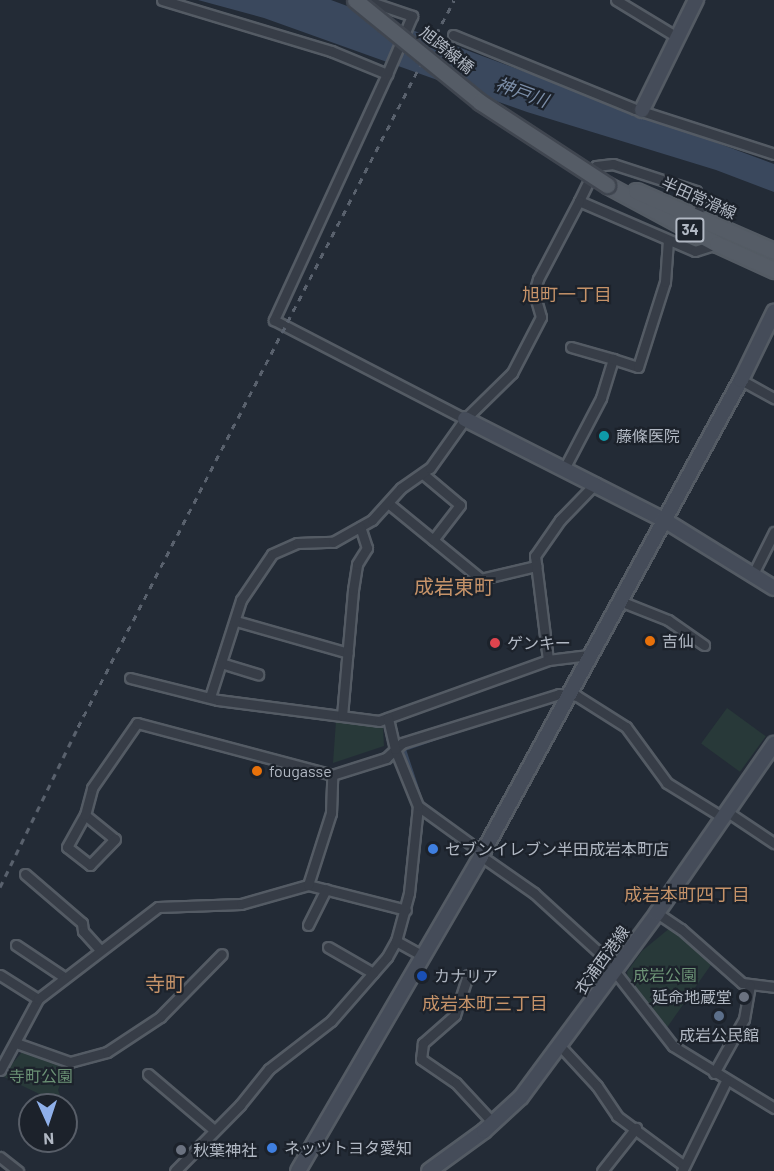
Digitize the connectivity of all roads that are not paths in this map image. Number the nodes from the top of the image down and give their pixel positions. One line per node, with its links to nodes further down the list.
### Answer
1 (162, 0): 8 (street)
2 (355, 0): 11 (main road, 旭跨線橋 / 34, bridge)
3 (364, 0): 8 (street); 11 (main road, 旭跨線橋 / 34)
4 (616, 0): 7 (street)
5 (696, 0): 7 (street)
6 (453, 35): 9 (street)
7 (676, 37): 9 (street)
8 (387, 74): 23 (street)
9 (642, 110): 10 (street)
10 (774, 154)
11 (608, 182): 13 (main road, 半田常滑線 / 34); 15 (main road, 半田常滑線 / 34)
12 (579, 201): 13 (street); 14 (street); 23 (street)
13 (698, 218): 16 (main road, 半田常滑線 / 34)
14 (668, 240): 15 (street); 20 (street)
15 (717, 244): 17 (main road, 半田常滑線 / 34)
16 (774, 251)
17 (774, 270)
18 (774, 312): 21 (street)
19 (571, 347): 20 (street)
20 (613, 359): 24 (street)
21 (741, 380): 22 (street); 28 (street)
22 (774, 398)
23 (465, 419): 24 (street); 25 (street)
24 (565, 467): 26 (street)
25 (423, 474): 27 (street); 31 (street)
26 (596, 483): 28 (street); 32 (street)
27 (388, 503): 29 (street); 31 (street)
28 (664, 520): 33 (street); 35 (street)
29 (360, 527): 36 (street); 38 (street)
30 (774, 532): 33 (street)
31 (433, 540): 32 (street)
32 (536, 566): 40 (street)
33 (753, 574): 34 (street)
34 (774, 588)
35 (620, 601): 37 (street); 39 (street)
36 (236, 621): 38 (street); 41 (street)
37 (704, 645)
38 (348, 653): 46 (street)
39 (589, 656): 40 (street); 44 (street)
40 (548, 660): 47 (street)
41 (221, 663): 42 (street); 45 (street)
42 (258, 674)
43 (130, 678): 45 (street)
44 (568, 694): 49 (street); 52 (street); 55 (street)
45 (210, 697): 46 (street)
46 (342, 716): 47 (street)
47 (388, 718): 49 (street)
48 (774, 744): 52 (street, 衣浦西港線)
49 (395, 749): 50 (street); 51 (street)
50 (332, 775): 53 (street); 57 (street)
51 (418, 807): 55 (street); 59 (street)
52 (724, 814): 54 (street); 60 (street, 衣浦西港線)
53 (85, 815): 53 (street)
54 (774, 843)
55 (482, 855): 67 (street); 68 (street)
56 (25, 874): 65 (street)
57 (308, 885): 58 (street); 65 (street)
58 (326, 889): 59 (street); 61 (street)
59 (406, 910): 62 (street)
60 (657, 913): 68 (street, 衣浦西港線); 73 (street)
61 (308, 925)
62 (396, 941): 67 (street); 69 (street)
63 (16, 945): 72 (street)
64 (328, 947): 69 (street)
65 (100, 950): 72 (street)
66 (222, 954): 76 (street)
67 (423, 956): 90 (street)
68 (614, 972): 77 (street, 衣浦西港線); 79 (street)
69 (373, 973): 85 (street)
70 (0, 975): 75 (street)
71 (468, 975): 83 (street)
72 (64, 977): 75 (street)
73 (750, 986): 74 (street); 79 (street)
74 (774, 987)
75 (38, 999): 76 (street)
76 (16, 1043): 78 (street)
77 (560, 1046): 83 (street, 衣浦西港線); 84 (street)
78 (0, 1070)
79 (714, 1073): 81 (street)
80 (148, 1074): 85 (street)
81 (726, 1080): 82 (street); 87 (street)
82 (774, 1108)
83 (493, 1123): 91 (street, 衣浦西港線)
84 (636, 1128): 87 (street); 92 (street)
85 (214, 1130): 89 (street)
86 (0, 1157): 88 (street)
87 (682, 1168)
88 (18, 1171)
89 (175, 1171)
90 (298, 1171)
91 (429, 1171)
92 (602, 1171)

